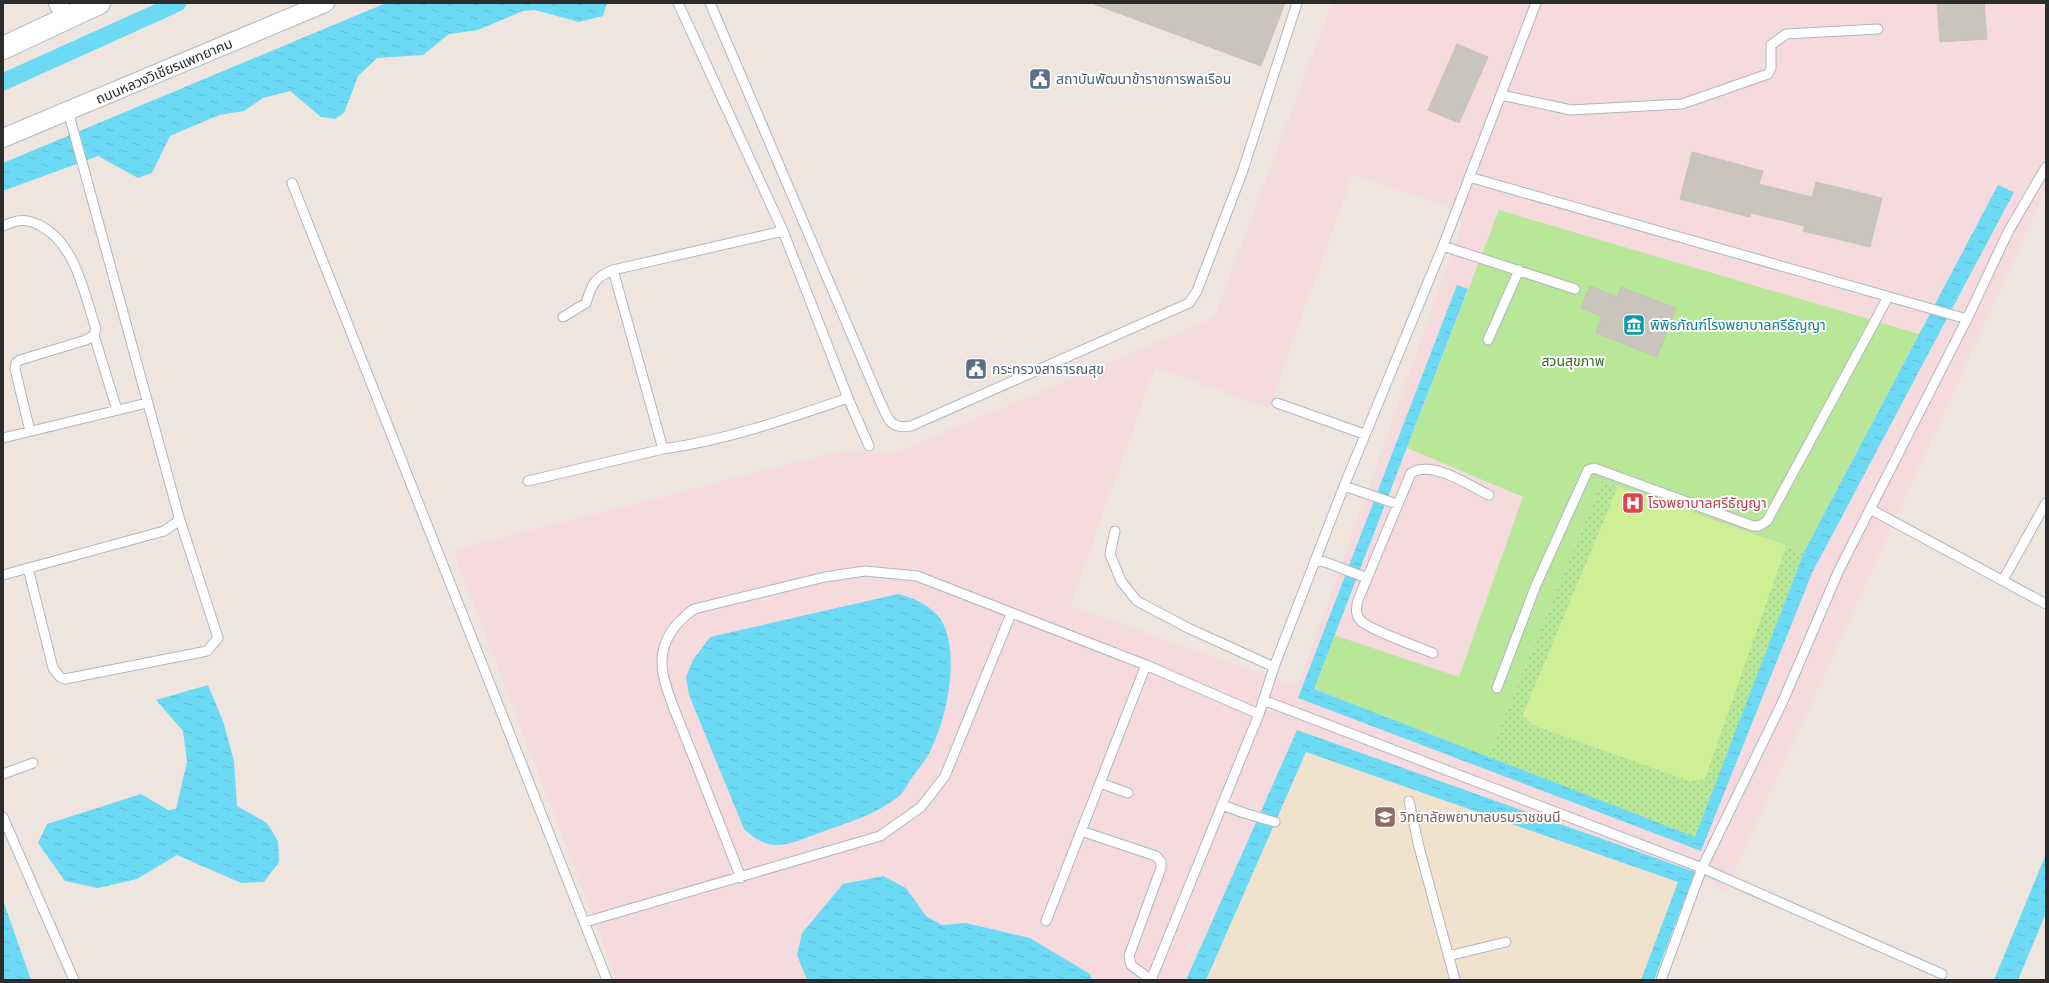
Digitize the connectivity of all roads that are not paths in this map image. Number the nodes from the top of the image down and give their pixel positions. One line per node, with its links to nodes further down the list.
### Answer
1 (99, 3): 7 (street)
2 (325, 3): 11 (street, ถนนหลวงวิเชียรแพทยาคม)
3 (678, 3): 17 (lane)
4 (710, 3): 5 (lane)
5 (1297, 3)
6 (1536, 3): 10 (lane)
7 (62, 11): 9 (street)
8 (1878, 29): 10 (lane)
9 (3, 48)
10 (1501, 95): 14 (lane)
11 (68, 111): 12 (street, ถนนหลวงวิเชียรแพทยาคม); 28 (lane)
12 (3, 138)
13 (2046, 167): 24 (lane)
14 (1469, 177): 18 (lane); 22 (lane)
15 (292, 183): 69 (lane)
16 (3, 226): 25 (lane)
17 (783, 231): 19 (lane); 27 (lane)
18 (1443, 246): 20 (lane); 32 (lane)
19 (613, 270): 23 (lane); 35 (lane)
20 (1519, 270): 21 (lane); 26 (lane)
21 (1575, 289)
22 (1888, 297): 24 (lane); 54 (lane)
23 (563, 317)
24 (1966, 319): 41 (lane)
25 (94, 335): 30 (lane); 31 (lane)
26 (1488, 340)
27 (848, 398): 34 (lane); 35 (lane)
28 (147, 403): 30 (lane); 42 (lane)
29 (1277, 403): 32 (lane)
30 (117, 410): 31 (lane)
31 (30, 431): 33 (lane)
32 (1364, 434): 37 (lane)
33 (3, 438)
34 (869, 446)
35 (664, 449): 36 (lane)
36 (528, 481)
37 (1344, 486): 39 (lane); 44 (lane)
38 (1489, 496): 39 (lane)
39 (1393, 503): 47 (lane)
40 (2046, 503): 48 (lane)
41 (1870, 509): 48 (lane); 66 (lane)
42 (179, 517): 45 (lane); 45 (lane)
43 (1115, 531): 53 (lane)
44 (1315, 560): 47 (lane); 53 (lane)
45 (28, 568): 46 (lane)
46 (3, 575)
47 (1364, 577): 51 (lane)
48 (2003, 580): 49 (lane)
49 (2046, 604)
50 (1011, 614): 52 (lane); 67 (lane); 67 (lane)
51 (1433, 653)
52 (1146, 665): 56 (lane); 59 (lane)
53 (1274, 667): 55 (lane)
54 (1497, 688)
55 (1263, 700): 56 (lane); 66 (lane)
56 (1259, 714): 62 (lane)
57 (33, 763): 58 (lane)
58 (3, 774)
59 (1100, 784): 60 (lane); 65 (lane)
60 (1128, 793)
61 (1409, 801): 71 (lane)
62 (1226, 806): 64 (lane); 75 (lane)
63 (3, 817): 73 (lane)
64 (1275, 822)
65 (1081, 831): 68 (lane); 75 (lane)
66 (1702, 868): 72 (lane); 77 (lane)
67 (741, 878): 69 (lane)
68 (1046, 921)
69 (585, 922): 74 (lane)
70 (1506, 942): 71 (lane)
71 (1448, 956): 76 (lane)
72 (1942, 974)
73 (74, 980)
74 (607, 980)
75 (1151, 980)
76 (1455, 980)
77 (1661, 980)

